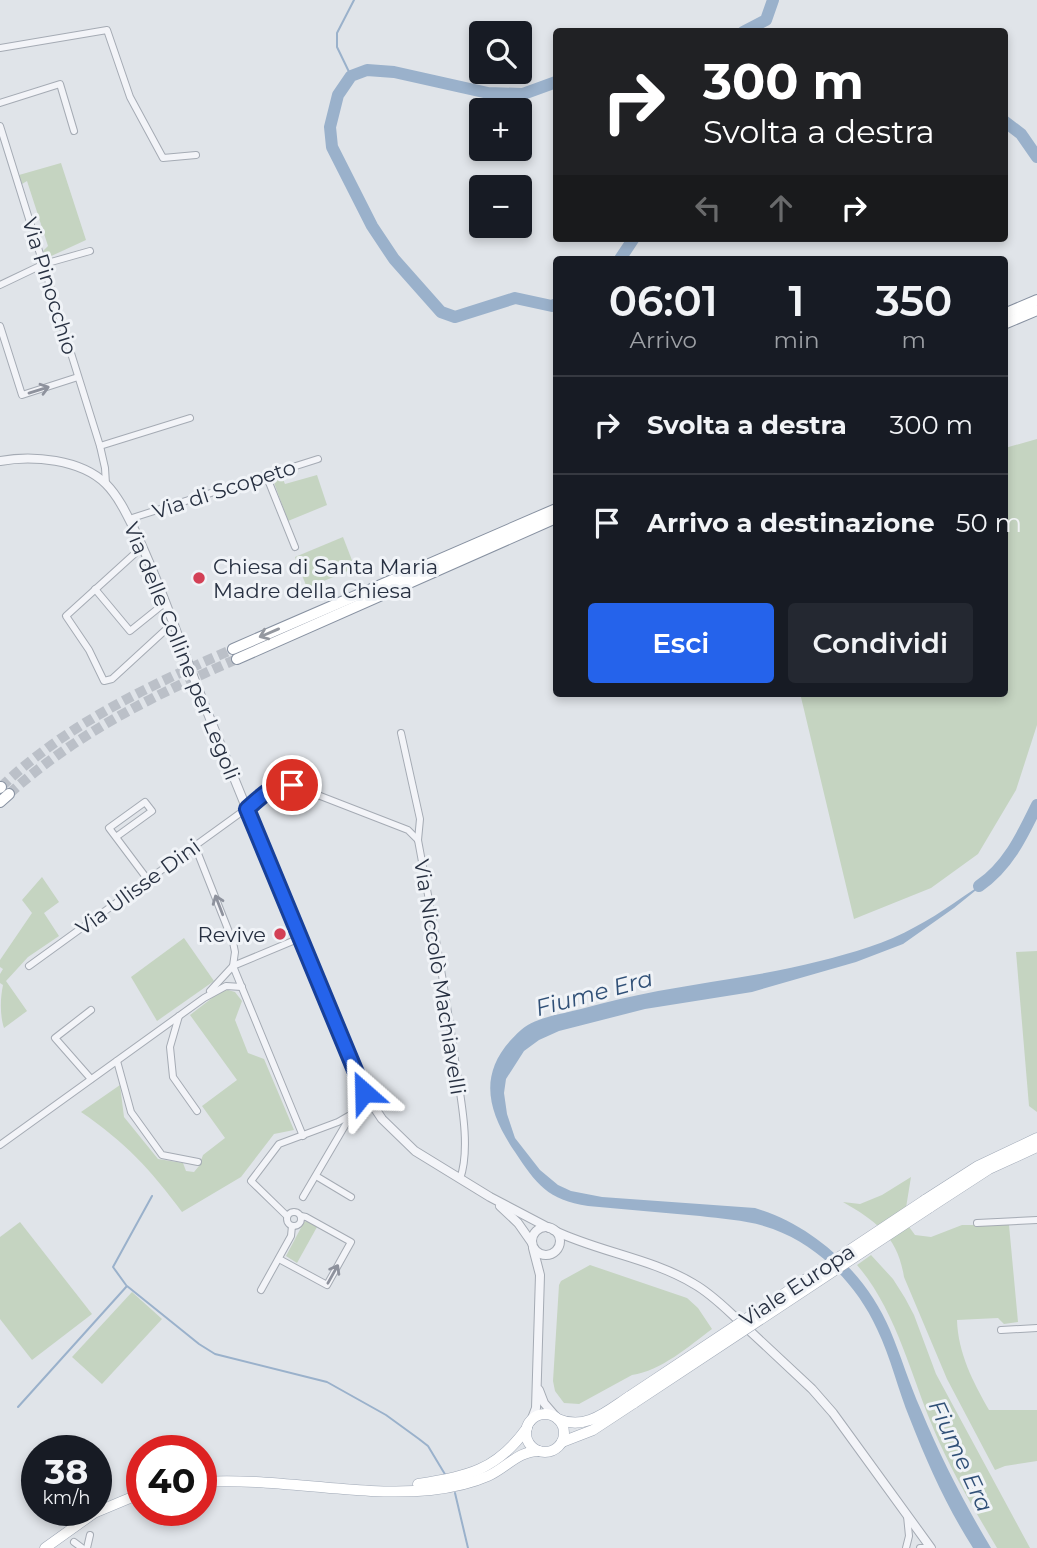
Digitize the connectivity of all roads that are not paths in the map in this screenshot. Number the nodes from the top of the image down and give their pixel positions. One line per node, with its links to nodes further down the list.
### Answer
1 (0, 48): 5 (street)
2 (0, 103): 4 (street)
3 (0, 126): 7 (street, Via Pinocchio)
4 (74, 131)
5 (196, 155)
6 (90, 251): 7 (street)
7 (44, 264): 8 (street); 14 (street, Via Pinocchio)
8 (0, 285)
9 (1037, 300): 11 (highway)
10 (1037, 310): 12 (highway)
11 (1008, 312)
12 (1008, 322)
13 (0, 326): 14 (street, one-way to 14)
14 (78, 377): 16 (street, Via Pinocchio)
15 (190, 418): 16 (street)
16 (100, 446): 20 (street, Via Pinocchio)
17 (318, 459): 19 (street, Via di Scopeto)
18 (0, 461): 20 (street, Via delle Colline per Legoli)
19 (266, 475): 22 (street, Via di Scopeto); 25 (street)
20 (106, 484): 22 (street, Via delle Colline per Legoli)
21 (553, 510): 23 (highway, one-way to 23)
22 (129, 519): 24 (street, Via delle Colline per Legoli)
23 (553, 519)
24 (142, 547): 26 (street); 27 (street, Via delle Colline per Legoli)
25 (295, 547)
26 (95, 589): 27 (street); 28 (street)
27 (166, 603): 28 (street, Via delle Colline per Legoli)
28 (173, 623): 32 (street, Via delle Colline per Legoli)
29 (401, 733): 34 (street)
30 (3, 790): 31 (highway)
31 (0, 802)
32 (247, 809): 34 (street, Via Niccolò Machiavelli); 35 (street, Via Ulisse Dini); 37 (street, Via delle Colline per Legoli)
33 (116, 837): 33 (street); 36 (street)
34 (418, 840): 55 (street, Via Niccolò Machiavelli)
35 (195, 846): 36 (street, Via Ulisse Dini); 39 (street, one-way to 35)
36 (148, 880): 38 (street, Via Ulisse Dini)
37 (300, 938): 39 (street); 46 (street, Via delle Colline per Legoli)
38 (29, 966)
39 (233, 966): 40 (street); 41 (street)
40 (242, 986): 41 (street); 49 (street)
41 (204, 998): 43 (street)
42 (91, 1010): 45 (street)
43 (179, 1016): 44 (street); 47 (street)
44 (117, 1060): 45 (street); 53 (street)
45 (92, 1079): 51 (street)
46 (371, 1103): 48 (street); 55 (street, Via delle Colline per Legoli)
47 (197, 1111)
48 (351, 1116): 49 (street); 54 (street)
49 (303, 1136): 60 (street)
50 (1037, 1138): 59 (main road, Viale Europa)
51 (0, 1145)
52 (1037, 1147): 59 (main road, Viale Europa)
53 (198, 1162)
54 (316, 1176): 57 (street); 58 (street)
55 (460, 1179): 56 (street)
56 (491, 1196): 65 (street); 67 (street)
57 (303, 1197)
58 (351, 1197)
59 (927, 1204): 77 (main road, Viale Europa, bridge)
60 (287, 1216): 61 (street); 64 (street)
61 (300, 1216): 64 (street); 69 (street, one-way to 61)
62 (1037, 1220): 63 (street)
63 (977, 1223)
64 (292, 1226): 69 (street)
65 (551, 1229): 66 (street); 67 (street); 68 (street)
66 (583, 1243): 68 (street); 72 (street)
67 (533, 1245): 68 (street); 70 (street)
68 (555, 1251): 70 (street)
69 (279, 1259): 71 (street)
70 (540, 1275): 76 (street)
71 (261, 1290)
72 (736, 1318)
73 (1037, 1328): 74 (street)
74 (1001, 1330)
75 (751, 1332): 85 (street)
76 (537, 1377): 78 (street); 79 (street)
77 (632, 1399): 78 (main road, Viale Europa); 80 (main road, Viale Europa)
78 (557, 1418): 79 (main road, Viale Europa); 80 (main road)
79 (529, 1424): 81 (main road); 83 (main road, Viale Europa)
80 (562, 1442): 81 (main road, Viale Europa)
81 (539, 1451): 83 (main road, Viale Europa)
82 (217, 1482): 83 (main road, Viale Europa)
83 (380, 1490)
84 (126, 1500): 88 (main road)
85 (907, 1514): 91 (street); 93 (street)
86 (90, 1535): 90 (street)
87 (74, 1542): 89 (street)
88 (45, 1548)
89 (82, 1548)
90 (87, 1548)
91 (906, 1548)
92 (920, 1548): 93 (street)
93 (931, 1548)

